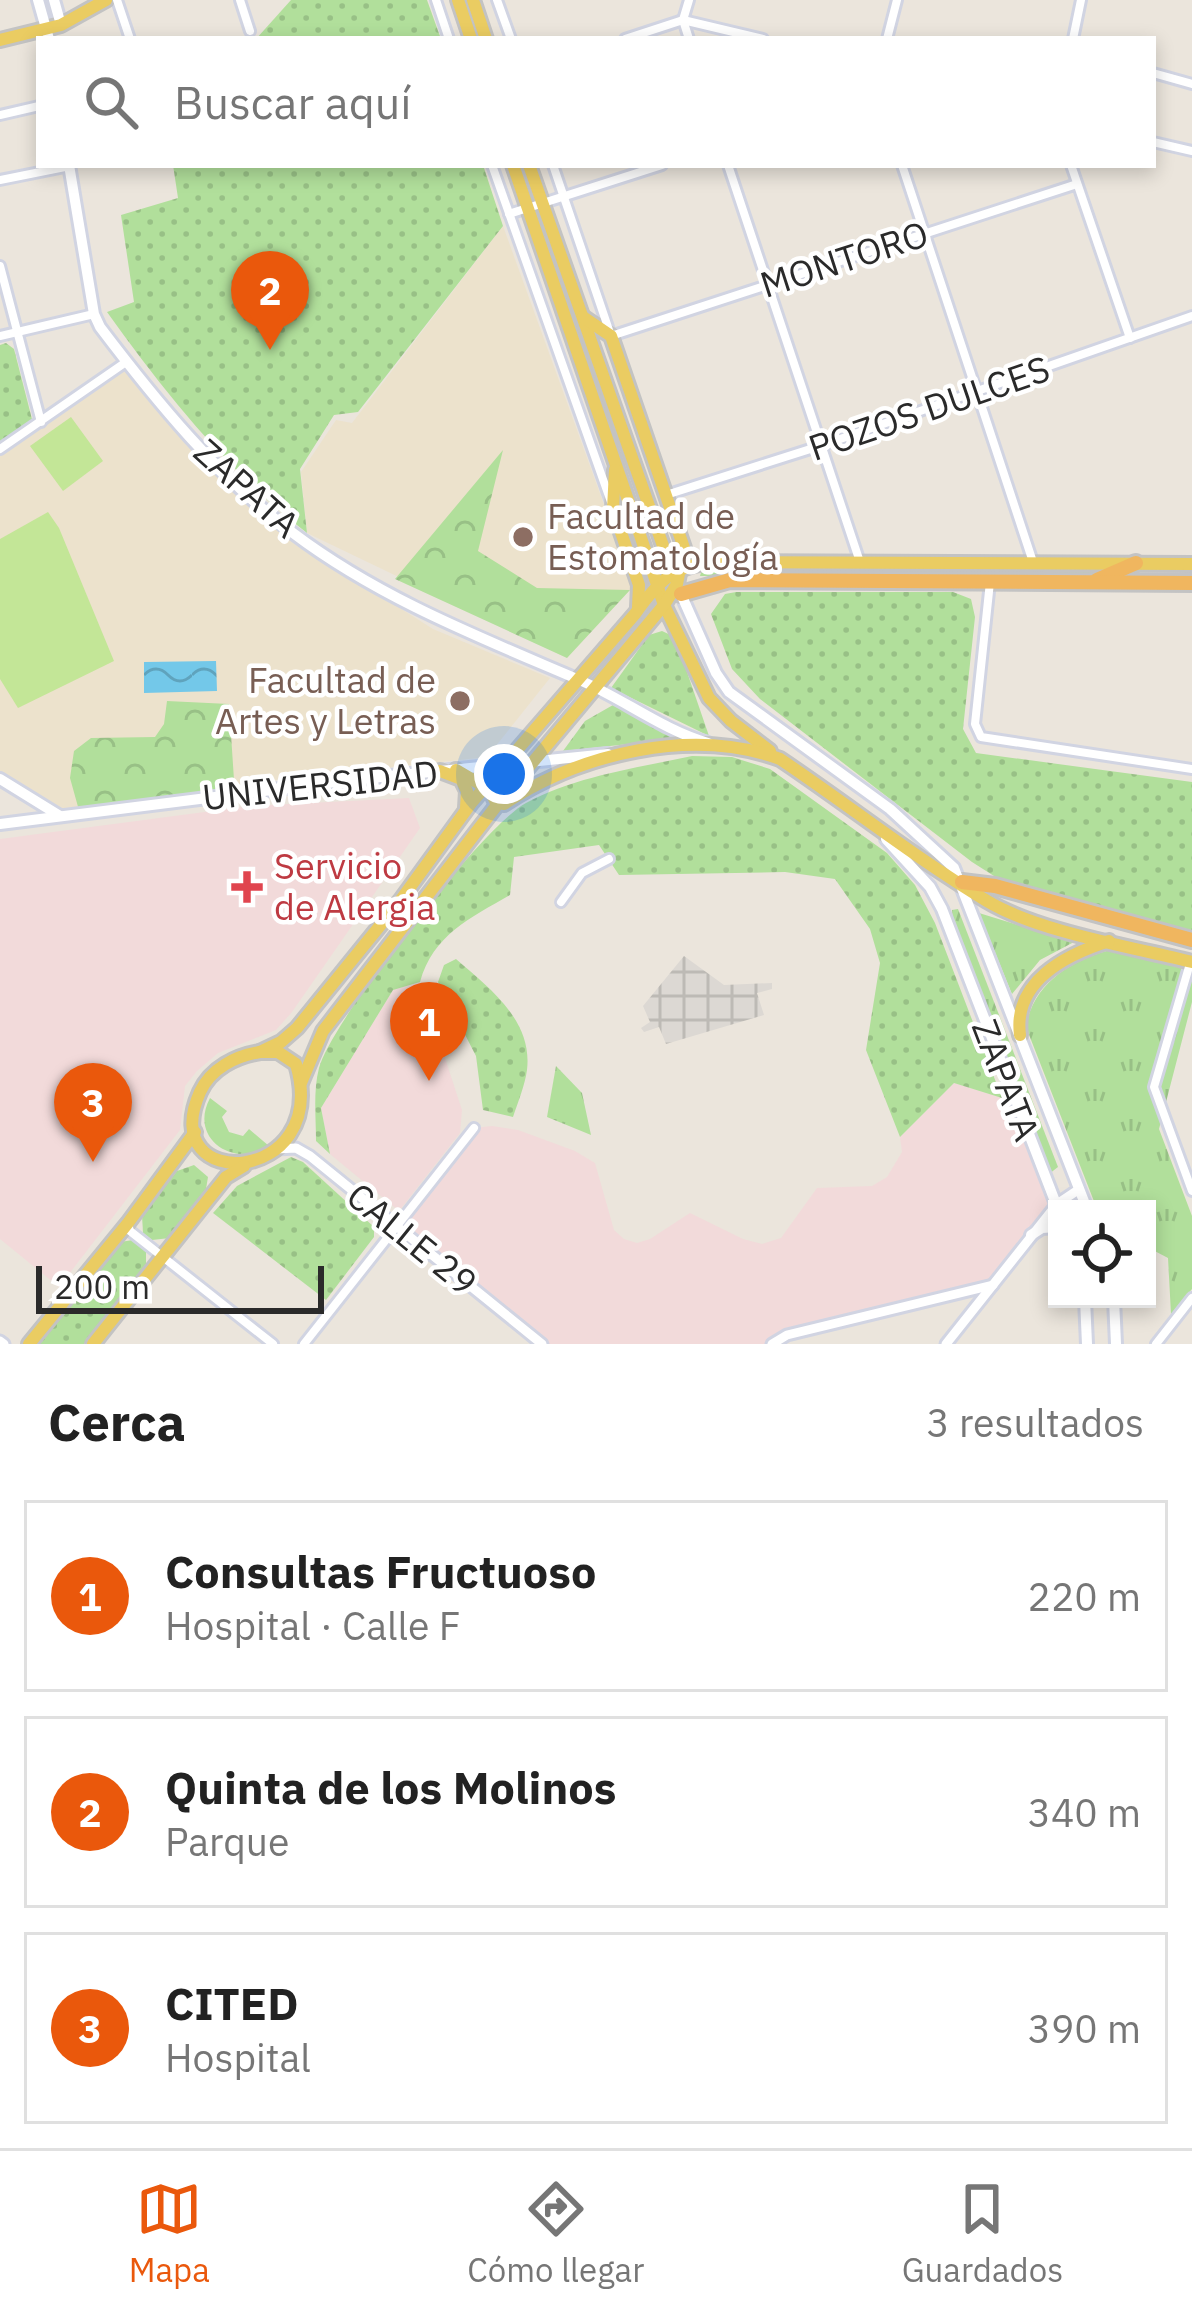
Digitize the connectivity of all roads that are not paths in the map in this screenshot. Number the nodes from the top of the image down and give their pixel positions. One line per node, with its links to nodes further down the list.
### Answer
1 (38, 0): 14 (main road)
2 (54, 0): 14 (main road)
3 (106, 0): 14 (main road)
4 (117, 0): 16 (street)
5 (240, 0): 15 (street)
6 (436, 0): 17 (street)
7 (458, 0): 18 (main road)
8 (473, 0): 19 (main road)
9 (497, 0): 20 (street)
10 (688, 0): 13 (street)
11 (897, 0): 24 (street)
12 (1082, 0): 25 (street)
13 (683, 20): 21 (street); 22 (street); 23 (street)
14 (52, 31): 26 (main road)
15 (250, 31)
16 (129, 36)
17 (448, 36)
18 (470, 36)
19 (485, 36)
20 (510, 36)
21 (634, 36)
22 (687, 36)
23 (750, 36)
24 (887, 36)
25 (1073, 36)
26 (0, 40)
27 (1156, 74): 28 (street)
28 (1192, 84)
29 (36, 107): 30 (street)
30 (0, 115)
31 (1156, 143): 32 (street)
32 (1192, 151)
33 (55, 168): 43 (street)
34 (70, 168): 51 (main road, ZAPATA)
35 (493, 168): 47 (street)
36 (515, 168): 46 (main road)
37 (529, 168): 46 (main road)
38 (554, 168): 45 (street)
39 (652, 168): 45 (street)
40 (729, 168): 50 (street)
41 (903, 168): 48 (street)
42 (1072, 168): 44 (street)
43 (0, 180)
44 (1077, 184): 48 (street, MONTORO); 57 (street)
45 (563, 196): 46 (street); 56 (street)
46 (534, 205): 47 (street); 53 (main road); 63 (main road)
47 (508, 214): 65 (street)
48 (925, 233): 50 (street, MONTORO); 59 (street)
49 (0, 266): 54 (street)
50 (769, 283): 56 (street, MONTORO); 61 (street)
51 (94, 314): 54 (street); 58 (main road, ZAPATA)
52 (1192, 316): 57 (street, POZOS DULCES)
53 (583, 317): 56 (main road); 76 (main road)
54 (18, 332): 55 (street); 60 (street)
55 (0, 336)
56 (610, 337): 64 (main road)
57 (1130, 338): 59 (street, POZOS DULCES)
58 (126, 362): 60 (street); 78 (main road, ZAPATA)
59 (976, 392): 61 (street, POZOS DULCES); 68 (street)
60 (41, 422): 62 (street)
61 (824, 446): 64 (street, POZOS DULCES); 70 (street)
62 (0, 449)
63 (615, 460): 65 (main road); 75 (main road)
64 (664, 496): 66 (main road)
65 (613, 509): 77 (main road)
66 (684, 548): 67 (main road); 76 (main road)
67 (711, 562): 70 (main road); 76 (main road)
68 (1034, 562): 69 (main road); 70 (main road)
69 (1136, 563): 71 (main road); 73 (highway)
70 (861, 564)
71 (1192, 564)
72 (990, 581): 73 (highway); 76 (highway); 86 (street)
73 (1094, 582): 74 (highway)
74 (1192, 583)
75 (657, 584): 76 (main road); 77 (main road)
76 (673, 588): 77 (main road); 79 (main road); 82 (main road); 97 (main road, ZAPATA)
77 (635, 614): 78 (main road)
78 (576, 678): 79 (main road, ZAPATA); 84 (main road)
79 (595, 687): 80 (main road, ZAPATA); 83 (main road)
80 (715, 744): 81 (main road); 82 (main road, ZAPATA)
81 (653, 749): 83 (main road, UNIVERSIDAD); 91 (main road)
82 (780, 759): 95 (main road, ZAPATA)
83 (532, 762): 84 (main road, UNIVERSIDAD); 91 (main road)
84 (502, 766): 85 (main road, UNIVERSIDAD); 89 (main road)
85 (456, 770): 87 (main road, UNIVERSIDAD); 89 (main road)
86 (1192, 770)
87 (440, 771): 92 (main road); 93 (main road, UNIVERSIDAD)
88 (0, 778): 90 (main road)
89 (484, 787): 91 (main road); 92 (main road)
90 (26, 807): 93 (main road); 93 (main road, UNIVERSIDAD); 94 (main road, UNIVERSIDAD)
91 (494, 808): 100 (main road)
92 (466, 809): 98 (main road)
93 (60, 816)
94 (6, 824)
95 (879, 832): 97 (main road, ZAPATA); 113 (main road, ZAPATA)
96 (609, 859): 99 (street)
97 (962, 882): 101 (highway); 102 (main road); 104 (main road, ZAPATA)
98 (400, 901): 100 (main road); 105 (main road)
99 (561, 902)
100 (415, 914): 106 (main road)
101 (1192, 940)
102 (1110, 941): 103 (main road); 104 (main road)
103 (1191, 961): 112 (street)
104 (1019, 1035): 111 (main road, ZAPATA)
105 (260, 1052): 106 (main road); 108 (main road)
106 (301, 1083): 109 (main road)
107 (474, 1128): 117 (street)
108 (195, 1132): 110 (main road); 118 (main road)
109 (276, 1149): 110 (main road); 117 (street, CALLE 29)
110 (250, 1162): 121 (main road)
111 (1078, 1190): 114 (street); 115 (main road, ZAPATA)
112 (1192, 1190)
113 (1056, 1200)
114 (1066, 1200)
115 (1083, 1200)
116 (1048, 1217): 120 (street)
117 (396, 1227): 128 (street, CALLE 29); 132 (street)
118 (126, 1228): 121 (street); 129 (main road)
119 (1048, 1228): 120 (main road)
120 (1031, 1235): 122 (street)
121 (163, 1256): 130 (main road); 131 (street)
122 (993, 1285): 123 (street); 127 (street)
123 (963, 1292): 127 (street); 135 (street)
124 (1192, 1298): 139 (street)
125 (1085, 1308): 137 (main road)
126 (1114, 1308): 138 (main road)
127 (973, 1309): 136 (street)
128 (530, 1334): 133 (street); 134 (street, CALLE 29)
129 (29, 1344)
130 (93, 1344)
131 (273, 1344)
132 (304, 1344)
133 (522, 1344)
134 (542, 1344)
135 (772, 1344)
136 (946, 1344)
137 (1088, 1344)
138 (1116, 1344)
139 (1156, 1344)

